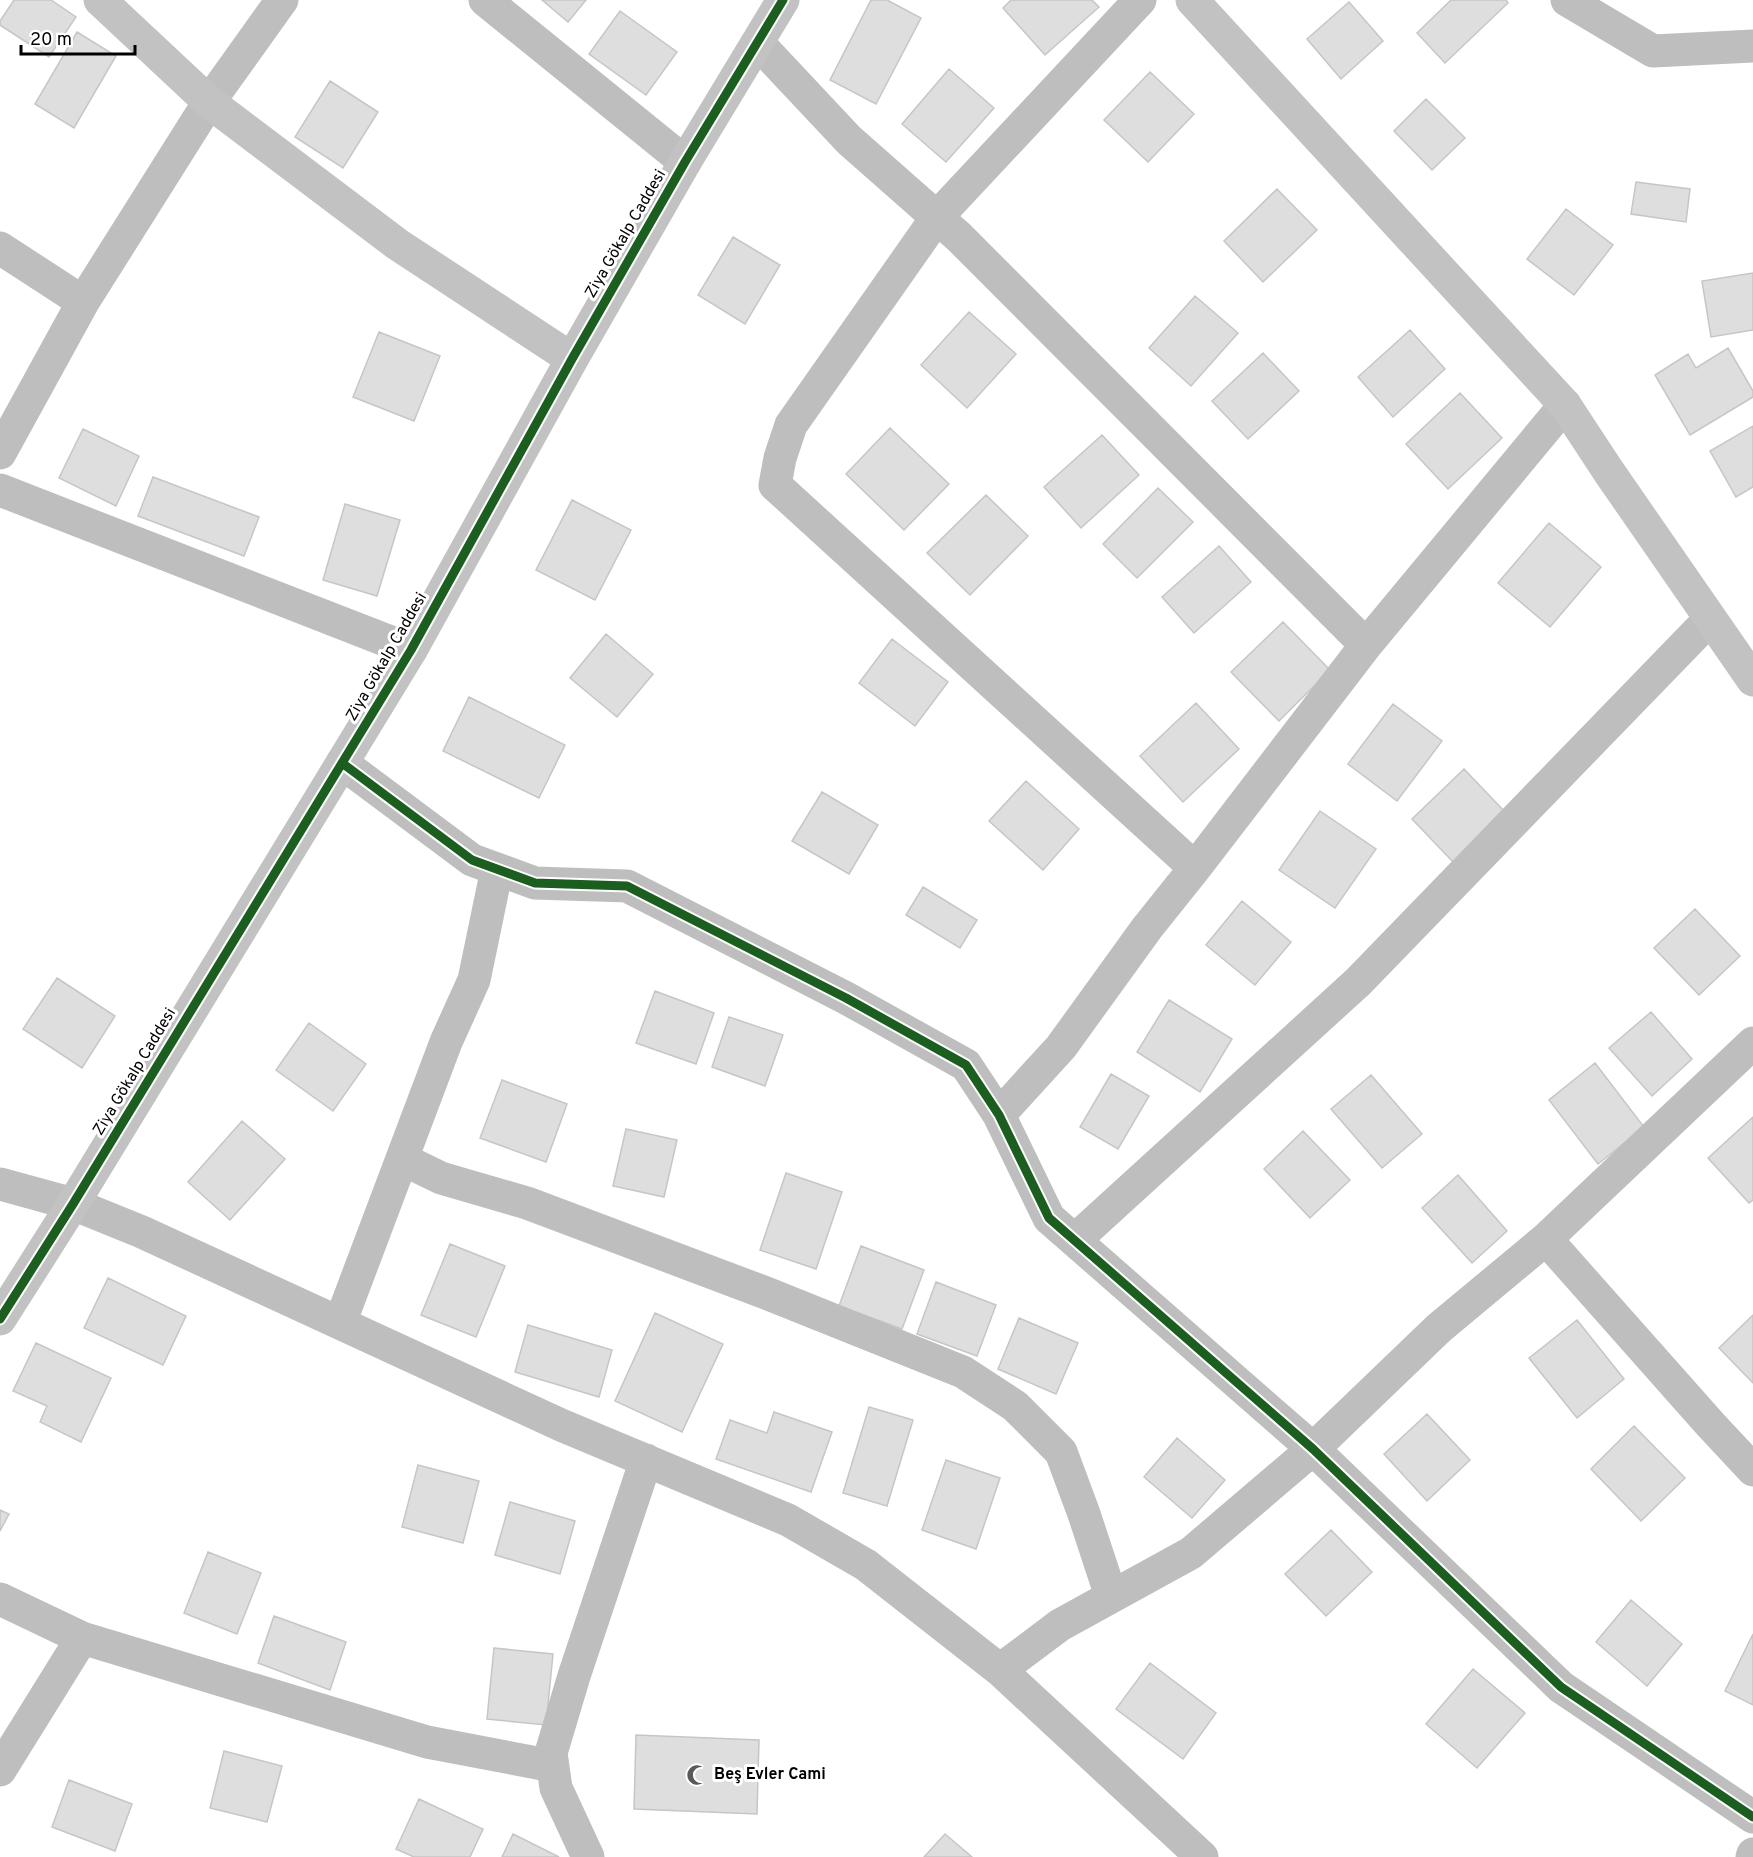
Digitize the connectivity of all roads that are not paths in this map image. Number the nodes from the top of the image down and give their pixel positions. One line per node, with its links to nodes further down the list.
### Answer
1 (100, 0): 10 (street)
2 (282, 0): 10 (street)
3 (485, 0): 11 (street)
4 (783, 0): 8 (street, Ziya Gökalp Caddesi)
5 (1140, 0): 12 (street)
6 (1192, 0): 16 (street)
7 (1567, 0): 9 (street)
8 (758, 43): 11 (street, Ziya Gökalp Caddesi); 12 (street)
9 (1753, 46)
10 (209, 102): 14 (street); 15 (street)
11 (685, 162): 15 (street, Ziya Gökalp Caddesi)
12 (937, 218): 20 (street); 24 (street)
13 (0, 248): 14 (street)
14 (83, 302): 17 (street)
15 (572, 359): 21 (street, Ziya Gökalp Caddesi)
16 (1565, 405): 19 (street); 20 (street)
17 (0, 453)
18 (0, 490): 21 (street)
19 (1710, 619): 22 (street); 32 (street)
20 (1366, 645): 24 (street)
21 (411, 650): 23 (street, Ziya Gökalp Caddesi)
22 (1753, 680)
23 (342, 763): 25 (street); 30 (street, Ziya Gökalp Caddesi)
24 (1195, 868): 27 (street)
25 (497, 869): 27 (street); 28 (street)
26 (1753, 1043): 31 (street)
27 (999, 1115): 32 (street)
28 (402, 1159): 34 (street); 38 (street)
29 (0, 1184): 30 (street)
30 (73, 1204): 33 (street, Ziya Gökalp Caddesi); 34 (street)
31 (1546, 1239): 35 (street); 37 (street)
32 (1075, 1240): 35 (street)
33 (0, 1319)
34 (340, 1323): 36 (street)
35 (1313, 1449): 38 (street); 44 (street)
36 (646, 1460): 41 (street); 42 (street)
37 (1753, 1470)
38 (1111, 1596): 41 (street)
39 (0, 1599): 40 (street)
40 (82, 1638): 42 (street); 43 (street)
41 (1000, 1670): 46 (street)
42 (553, 1766): 45 (street)
43 (0, 1770)
44 (1753, 1816)
45 (588, 1857)
46 (1202, 1857)

